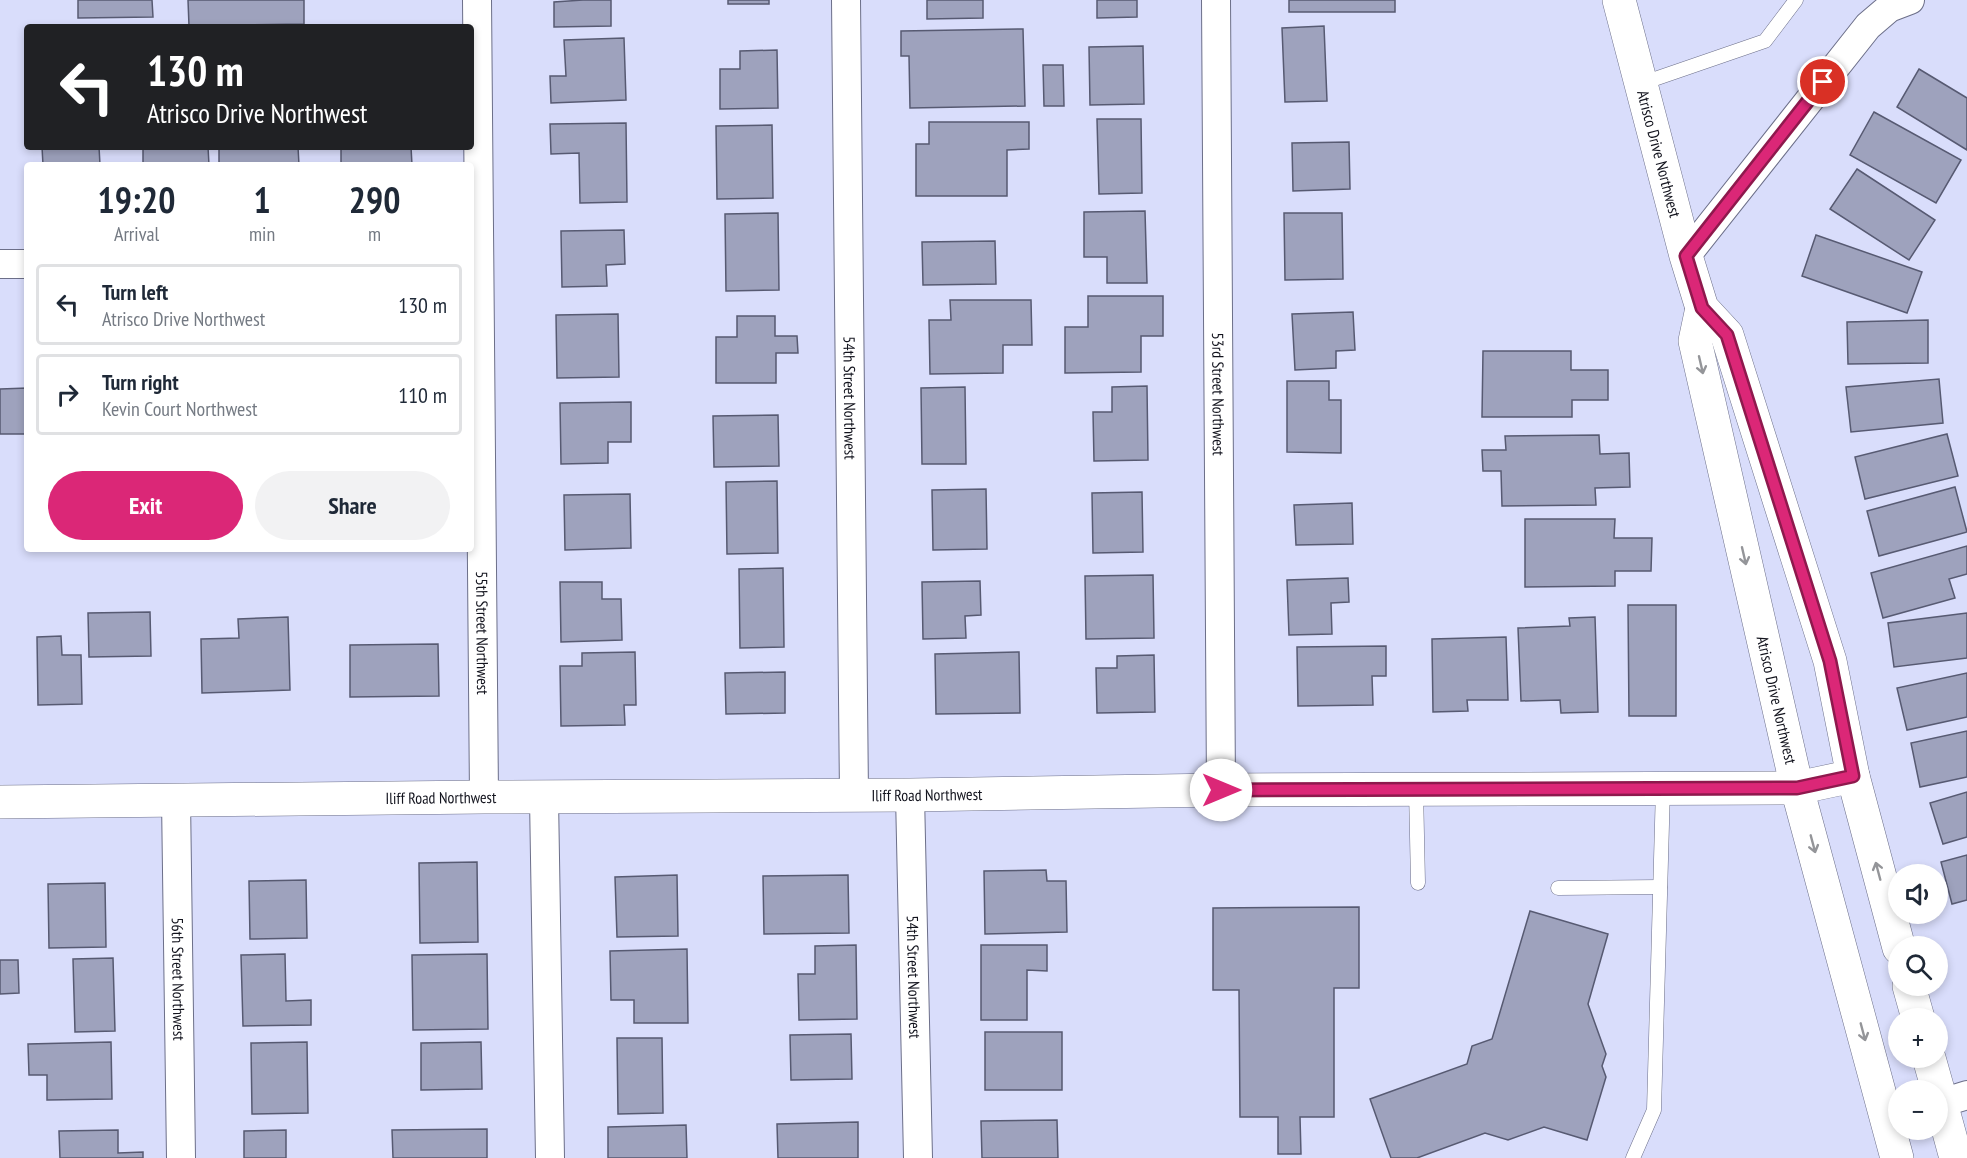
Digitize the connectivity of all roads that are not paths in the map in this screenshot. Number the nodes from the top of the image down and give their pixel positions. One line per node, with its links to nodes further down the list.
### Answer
1 (477, 0): 9 (street, 55th Street Northwest)
2 (846, 0): 19 (street, 54th Street Northwest)
3 (1216, 0): 17 (street, 53rd Street Northwest)
4 (1619, 0): 7 (main road, Atrisco Drive Northwest)
5 (1796, 0): 7 (lane)
6 (1910, 0): 8 (street)
7 (1641, 84): 8 (main road, Atrisco Drive Northwest)
8 (1686, 256): 12 (main road, Atrisco Drive Northwest)
9 (475, 258): 20 (street, 55th Street Northwest)
10 (0, 264): 11 (street)
11 (24, 264)
12 (1702, 308): 13 (main road, Atrisco Drive Northwest); 15 (main road, Atrisco Drive Northwest, one-way to 15)
13 (1853, 776): 15 (main road, Iliff Road Northwest); 27 (main road, Atrisco Drive Northwest, one-way to 13)
14 (1662, 788): 15 (main road, Iliff Road Northwest); 16 (main road, Iliff Road Northwest); 25 (lane)
15 (1797, 788): 28 (main road, Atrisco Drive Northwest, one-way to 28)
16 (1416, 789): 17 (main road, Iliff Road Northwest); 24 (lane)
17 (1221, 790): 18 (main road, Iliff Road Northwest)
18 (910, 795): 19 (main road, Iliff Road Northwest); 33 (street, 54th Street Northwest)
19 (854, 796): 21 (main road, Iliff Road Northwest)
20 (484, 797): 21 (main road, Iliff Road Northwest); 22 (main road, Iliff Road Northwest)
21 (544, 798): 32 (street)
22 (176, 799): 23 (main road, Iliff Road Northwest); 31 (street, 56th Street Northwest)
23 (0, 802)
24 (1418, 883)
25 (1660, 887): 26 (lane); 34 (lane)
26 (1558, 888)
27 (1896, 936)
28 (1888, 1101)
29 (1948, 1117): 36 (main road)
30 (1895, 1140): 35 (main road, Atrisco Drive Northwest)
31 (181, 1158)
32 (550, 1158)
33 (918, 1158)
34 (1633, 1158)
35 (1897, 1158)
36 (1956, 1158)

